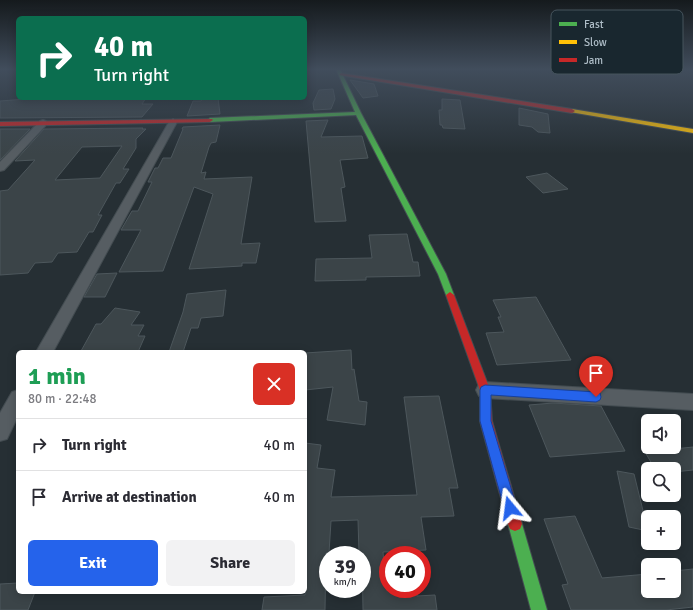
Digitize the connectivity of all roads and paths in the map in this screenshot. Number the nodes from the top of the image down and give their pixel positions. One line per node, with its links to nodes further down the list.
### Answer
1 (351, 97): 3 (street)
2 (495, 97): 7 (street)
3 (358, 113): 4 (street); 10 (street)
4 (173, 122): 5 (street); 9 (street)
5 (43, 123): 6 (street); 8 (street)
6 (0, 124)
7 (693, 131)
8 (0, 168)
9 (45, 350)
10 (485, 390): 12 (street); 14 (street)
11 (16, 402): 13 (street)
12 (693, 402)
13 (0, 432)
14 (539, 610)

